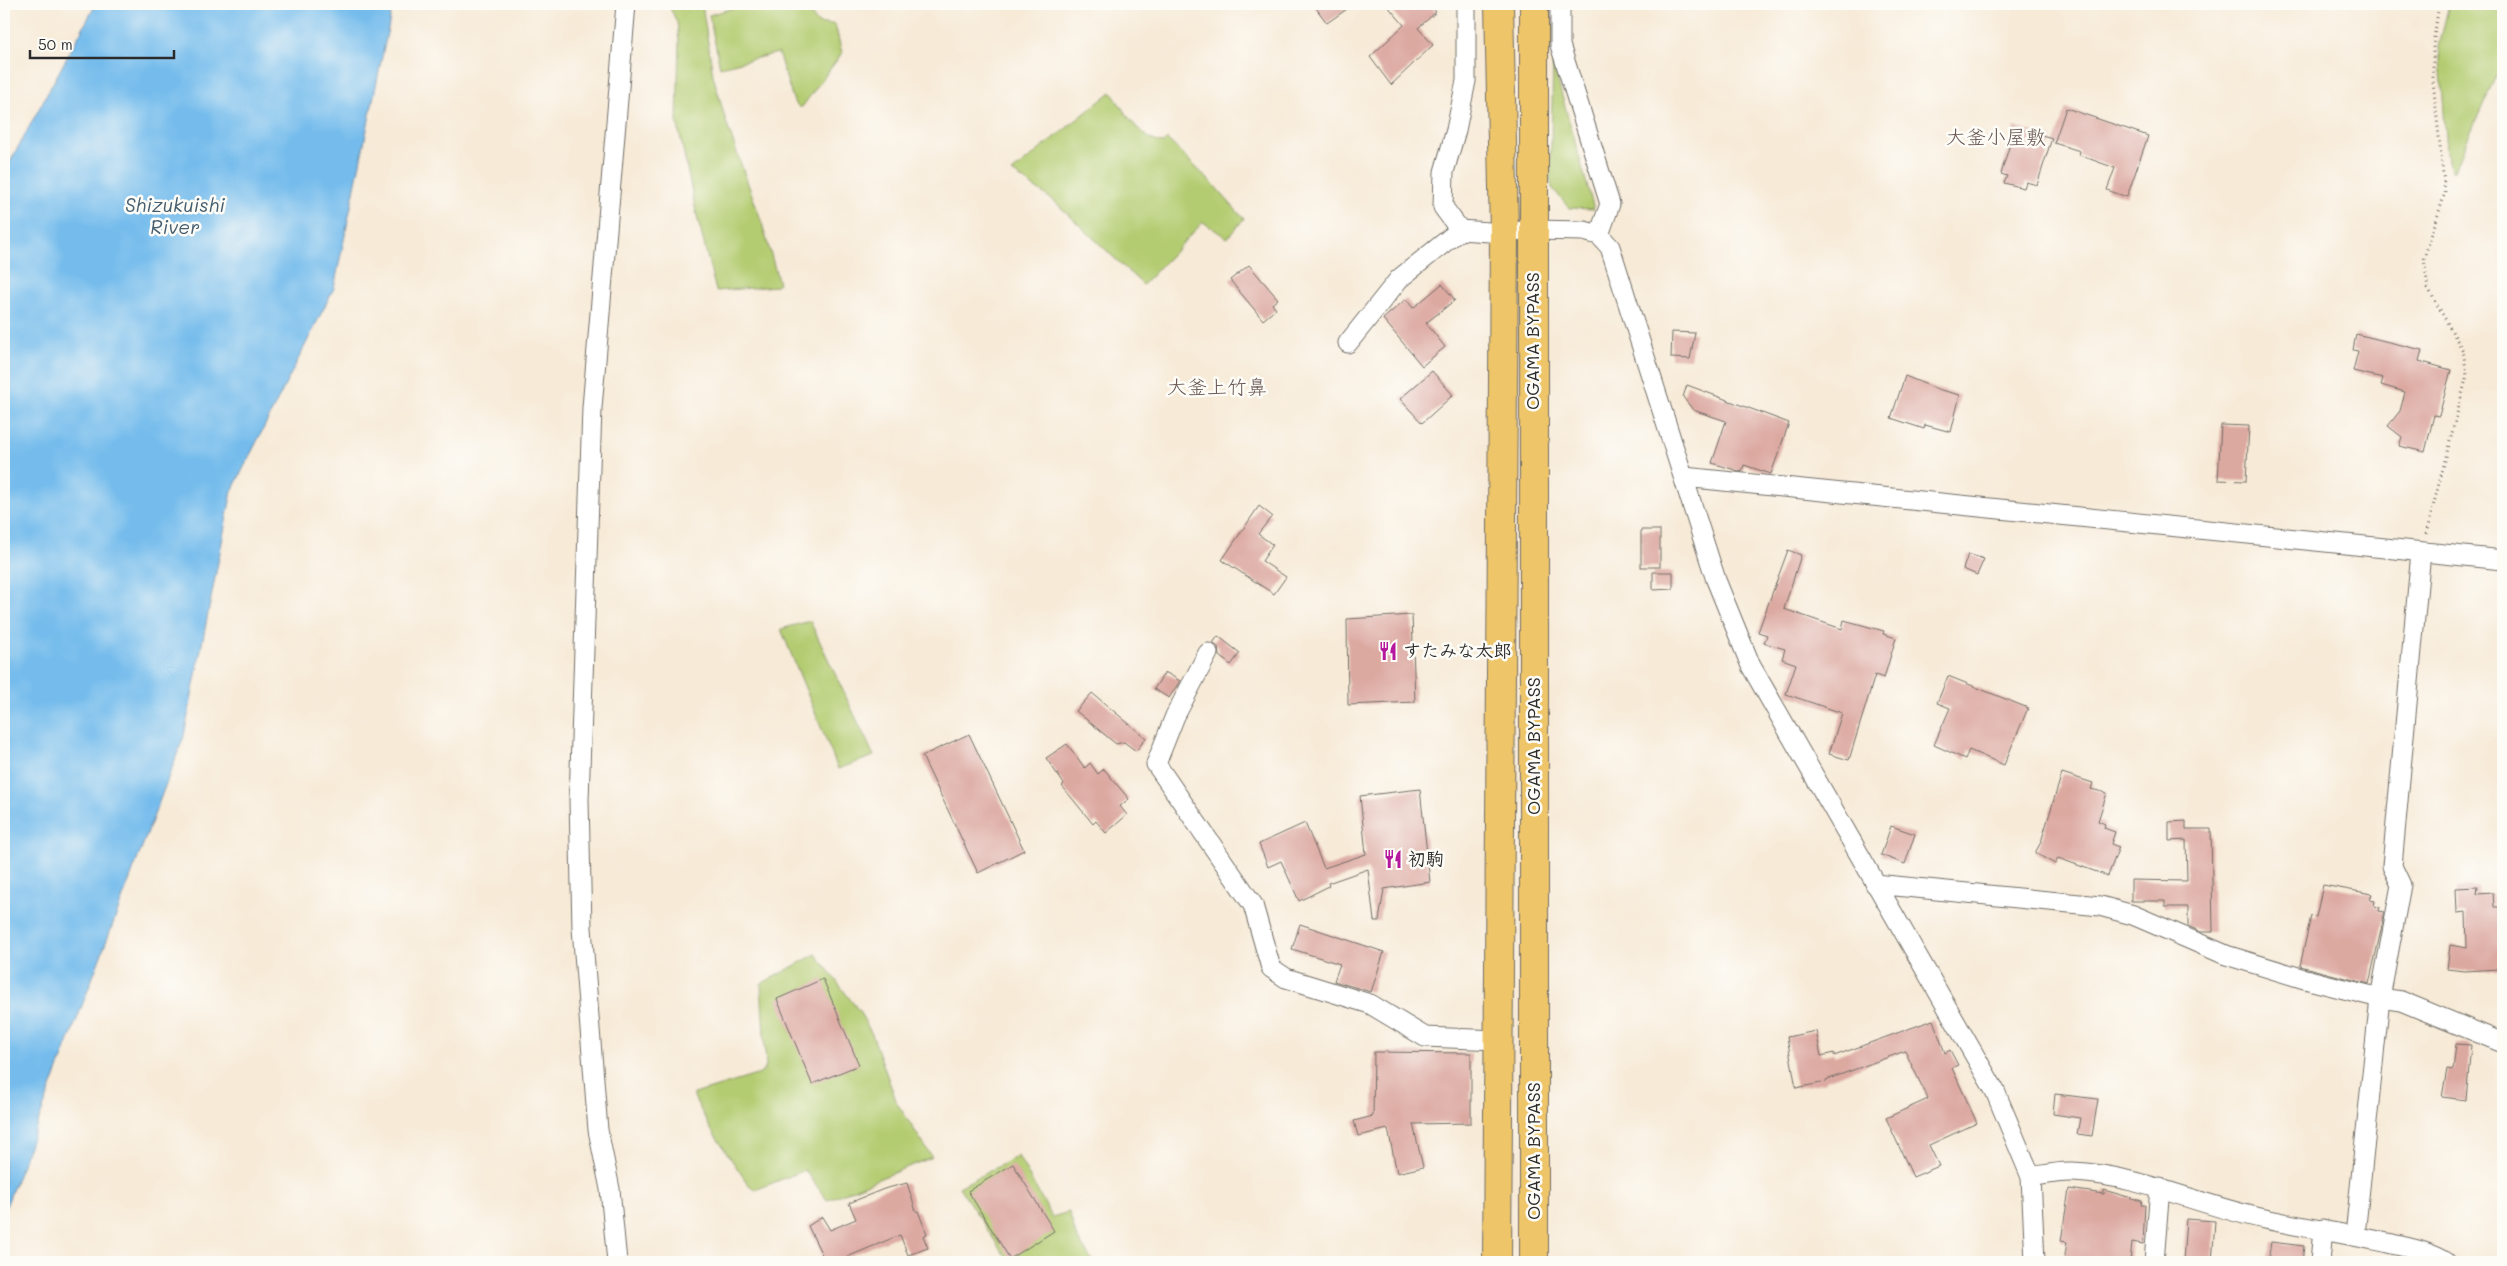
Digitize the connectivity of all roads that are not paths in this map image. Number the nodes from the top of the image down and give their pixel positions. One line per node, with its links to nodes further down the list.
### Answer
1 (626, 4): 23 (street)
2 (1466, 4): 6 (street)
3 (1499, 4): 8 (highway, OGAMA BYPASS)
4 (1534, 4): 7 (highway, OGAMA BYPASS)
5 (1560, 4): 9 (street)
6 (1460, 230): 8 (street); 10 (street)
7 (1532, 230): 8 (street); 9 (street); 25 (highway, OGAMA BYPASS)
8 (1504, 233): 17 (highway, OGAMA BYPASS)
9 (1599, 235): 11 (street)
10 (1348, 343)
11 (1684, 477): 12 (street); 15 (street)
12 (2421, 552): 13 (street); 16 (street)
13 (2503, 560)
14 (1208, 653): 17 (street)
15 (1875, 884): 16 (street); 19 (street)
16 (2380, 998): 18 (street); 22 (street)
17 (1498, 1040): 24 (highway, OGAMA BYPASS)
18 (2503, 1042)
19 (2031, 1177): 20 (street); 26 (street)
20 (2160, 1187): 21 (street); 27 (street)
21 (2323, 1229): 22 (street); 28 (street)
22 (2355, 1236): 29 (street)
23 (617, 1262)
24 (1497, 1262)
25 (1534, 1262)
26 (2035, 1262)
27 (2154, 1262)
28 (2320, 1262)
29 (2446, 1262)

